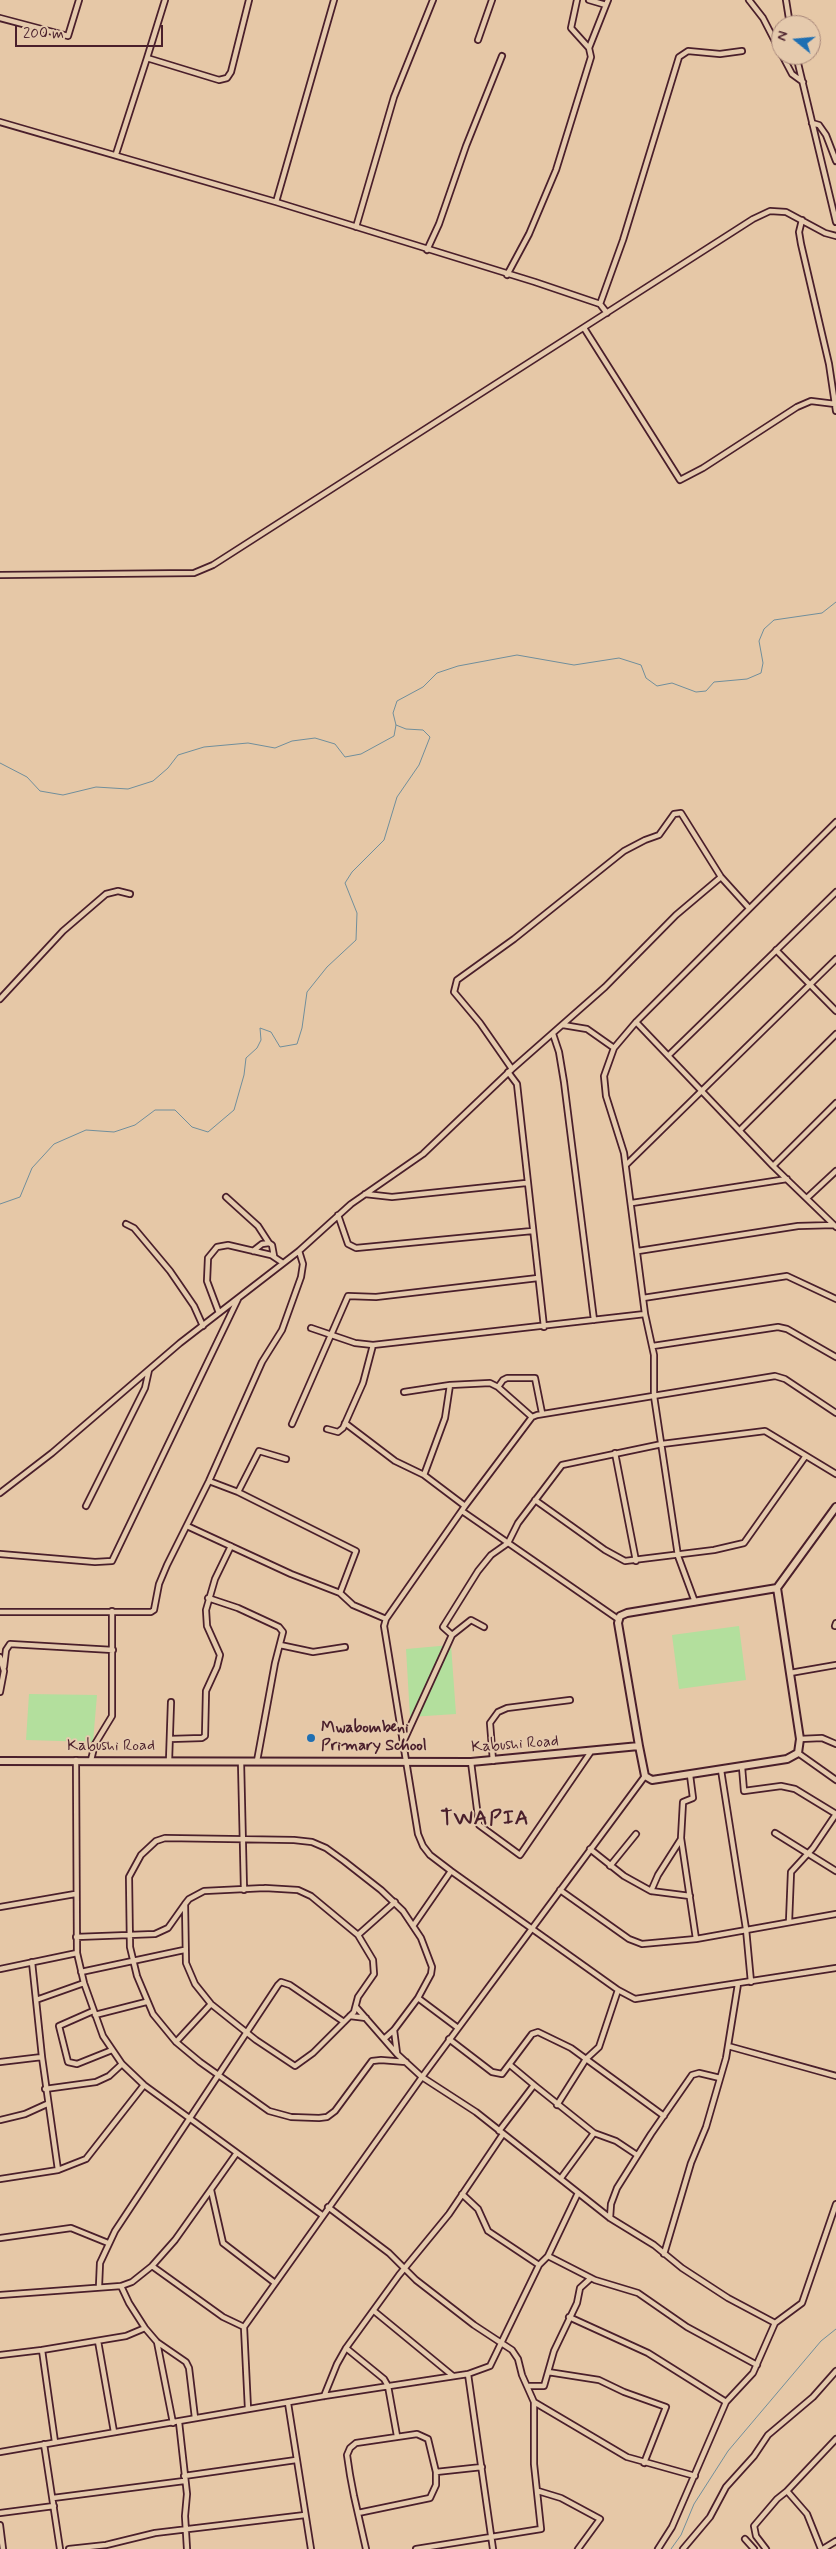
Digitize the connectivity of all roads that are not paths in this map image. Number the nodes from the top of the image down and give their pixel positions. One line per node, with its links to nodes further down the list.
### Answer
1 (79, 0): 13 (street)
2 (165, 0): 19 (street)
3 (249, 0): 19 (street)
4 (334, 0): 27 (street)
5 (433, 0): 30 (street)
6 (492, 0): 15 (street)
7 (577, 0): 16 (street)
8 (589, 0): 11 (street)
9 (749, 0): 14 (street)
10 (786, 0): 12 (street)
11 (607, 2): 16 (street)
12 (788, 15)
13 (0, 18)
14 (771, 34)
15 (478, 40)
16 (590, 48): 34 (street)
17 (742, 51): 35 (street)
18 (502, 56): 33 (street)
19 (147, 58): 25 (street)
20 (787, 65): 22 (street)
21 (799, 65): 22 (street)
22 (803, 82): 24 (street)
23 (0, 122): 25 (street)
24 (812, 123): 26 (street); 29 (street)
25 (116, 154): 27 (street)
26 (836, 161)
27 (276, 202): 30 (street)
28 (802, 220): 32 (street); 36 (street); 38 (street)
29 (836, 222)
30 (356, 227): 33 (street)
31 (836, 229): 32 (street)
32 (835, 236)
33 (426, 250): 34 (street)
34 (506, 275): 35 (street)
35 (600, 304): 36 (street)
36 (607, 312): 37 (street)
37 (584, 328): 38 (street); 40 (street)
38 (835, 404): 39 (street)
39 (836, 411)
40 (0, 575)
41 (836, 822): 45 (street)
42 (721, 877): 45 (street); 52 (street); 57 (street)
43 (836, 892): 46 (street)
44 (130, 894): 49 (street)
45 (749, 908): 51 (street)
46 (776, 950): 48 (street); 56 (street)
47 (836, 959): 48 (street)
48 (810, 985): 50 (street); 58 (street)
49 (0, 999)
50 (836, 1012)
51 (636, 1022): 55 (street); 56 (street)
52 (563, 1025): 53 (street); 55 (street)
53 (553, 1034): 57 (street); 86 (street)
54 (836, 1034): 60 (street)
55 (614, 1048): 61 (street)
56 (669, 1055): 58 (street)
57 (510, 1071): 65 (street); 66 (street)
58 (702, 1089): 60 (street); 61 (street)
59 (836, 1103): 62 (street)
60 (740, 1130): 62 (street)
61 (626, 1165): 69 (street)
62 (773, 1166): 64 (street)
63 (836, 1171): 68 (street)
64 (787, 1179): 68 (street); 69 (street)
65 (526, 1183): 66 (street); 73 (street)
66 (365, 1194): 70 (street)
67 (226, 1196): 74 (street)
68 (807, 1198): 72 (street)
69 (632, 1203): 77 (street)
70 (338, 1215): 73 (street); 75 (street)
71 (126, 1224): 87 (street)
72 (835, 1226): 77 (street)
73 (532, 1231): 80 (street)
74 (269, 1243): 76 (street); 78 (street)
75 (299, 1251): 79 (street); 111 (street)
76 (253, 1252): 78 (street); 84 (street)
77 (638, 1252): 82 (street)
78 (274, 1256): 79 (street)
79 (283, 1263): 81 (street)
80 (538, 1278): 88 (street); 90 (street)
81 (238, 1298): 84 (street); 122 (street)
82 (644, 1298): 83 (street); 85 (street)
83 (836, 1299)
84 (219, 1313): 87 (street)
85 (645, 1314): 86 (street); 92 (street)
86 (594, 1320): 88 (street)
87 (203, 1326): 94 (street)
88 (544, 1326): 91 (street)
89 (311, 1328): 90 (street)
90 (332, 1336): 91 (street); 103 (street)
91 (373, 1345): 102 (street)
92 (652, 1346): 93 (street); 98 (street)
93 (836, 1357)
94 (148, 1370): 113 (street); 115 (street)
95 (450, 1385): 96 (street); 97 (street); 110 (street)
96 (498, 1388): 99 (street); 101 (street)
97 (404, 1392)
98 (654, 1396): 99 (street); 100 (street); 105 (street)
99 (542, 1413): 101 (street)
100 (836, 1413)
101 (532, 1417): 116 (street)
102 (345, 1423): 104 (street); 110 (street)
103 (292, 1424)
104 (327, 1430)
105 (662, 1444): 106 (street); 107 (street); 123 (street)
106 (615, 1453): 114 (street); 124 (street)
107 (805, 1457): 109 (street); 123 (street)
108 (286, 1458): 112 (street)
109 (836, 1474)
110 (424, 1475): 116 (street)
111 (209, 1481): 112 (street); 119 (street)
112 (238, 1492): 126 (street)
113 (0, 1493)
114 (535, 1500): 120 (street); 124 (street)
115 (86, 1506)
116 (465, 1506): 118 (street)
117 (836, 1507): 125 (main road)
118 (462, 1511): 120 (street); 131 (street)
119 (187, 1526): 121 (street); 129 (street)
120 (508, 1543): 132 (street); 134 (street)
121 (231, 1546): 126 (street); 127 (street)
122 (0, 1554)
123 (678, 1556): 124 (street); 128 (street)
124 (636, 1562)
125 (777, 1588): 128 (main road); 141 (main road)
126 (340, 1593): 131 (street)
127 (208, 1598): 135 (street); 146 (street)
128 (695, 1602): 132 (main road)
129 (112, 1611): 130 (street); 137 (street)
130 (0, 1612)
131 (386, 1619): 147 (street)
132 (618, 1619): 149 (main road)
133 (484, 1627): 134 (street)
134 (452, 1635): 147 (street)
135 (280, 1644): 136 (street); 156 (street)
136 (345, 1647)
137 (113, 1650): 140 (street); 153 (street)
138 (0, 1657): 140 (street)
139 (836, 1665): 141 (street)
140 (4, 1667): 142 (street)
141 (790, 1673): 145 (main road)
142 (0, 1692)
143 (570, 1700): 157 (street)
144 (170, 1702): 146 (street)
145 (800, 1738): 148 (street); 151 (main road)
146 (170, 1739): 155 (street)
147 (404, 1740): 159 (street)
148 (836, 1744)
149 (639, 1746): 150 (main road, Kabushi Road); 164 (main road)
150 (590, 1752): 157 (main road, Kabushi Road); 160 (street)
151 (798, 1753): 161 (main road); 165 (street)
152 (76, 1760): 153 (main road, Kabushi Road); 154 (main road, Kabushi Road); 178 (street)
153 (91, 1760): 155 (main road, Kabushi Road)
154 (0, 1761)
155 (169, 1761): 158 (main road, Kabushi Road)
156 (257, 1761): 158 (main road, Kabushi Road); 159 (main road, Kabushi Road)
157 (493, 1761): 160 (main road, Kabushi Road)
158 (241, 1762): 169 (street)
159 (407, 1762): 160 (main road, Kabushi Road); 173 (street)
160 (471, 1762)
161 (742, 1766): 162 (main road); 171 (street)
162 (721, 1770): 163 (main road); 187 (street)
163 (690, 1775): 164 (main road); 168 (street)
164 (645, 1776): 170 (street)
165 (836, 1780)
166 (775, 1833): 171 (street)
167 (636, 1834): 172 (street)
168 (681, 1838): 177 (street); 179 (street)
169 (244, 1839): 175 (street); 180 (street); 188 (street)
170 (590, 1848): 172 (street); 176 (street)
171 (809, 1853): 174 (street); 184 (street)
172 (610, 1866): 177 (street)
173 (451, 1871): 185 (street); 186 (street)
174 (836, 1871)
175 (244, 1890): 181 (street); 189 (street)
176 (560, 1890): 186 (street); 191 (street)
177 (651, 1891): 179 (street)
178 (75, 1894): 182 (street); 190 (street)
179 (690, 1896): 191 (street)
180 (394, 1902): 185 (street); 189 (street)
181 (184, 1904): 188 (street); 192 (street)
182 (0, 1907)
183 (836, 1914): 184 (street)
184 (789, 1922): 187 (street)
185 (413, 1926): 203 (street)
186 (533, 1929): 202 (street); 212 (street)
187 (746, 1929): 191 (street); 199 (street)
188 (130, 1935): 190 (street); 195 (street)
189 (358, 1935): 207 (street)
190 (76, 1937): 193 (street)
191 (696, 1939)
192 (184, 1950): 195 (street); 206 (street)
193 (77, 1952): 194 (street); 198 (street)
194 (32, 1962): 196 (street); 204 (street)
195 (133, 1962): 198 (street); 205 (street)
196 (0, 1968)
197 (836, 1968): 199 (street)
198 (81, 1972): 200 (street)
199 (751, 1982): 201 (street)
200 (84, 1983): 204 (street); 208 (street)
201 (738, 1984): 202 (street); 218 (street)
202 (618, 1990): 222 (street)
203 (418, 1998): 212 (street); 213 (street)
204 (36, 2000): 221 (street)
205 (146, 2002): 208 (street); 217 (street)
206 (211, 2004): 214 (street); 217 (street)
207 (356, 2007): 209 (street); 210 (street)
208 (94, 2013): 219 (street); 219 (street)
209 (350, 2016): 210 (street); 211 (street)
210 (368, 2018): 215 (street)
211 (344, 2022): 214 (street); 214 (street)
212 (458, 2028): 216 (street)
213 (394, 2030): 215 (street); 220 (street)
214 (245, 2032): 227 (street)
215 (384, 2039): 220 (street)
216 (450, 2039): 226 (street); 229 (street)
217 (176, 2042): 227 (street)
218 (728, 2046): 228 (street); 230 (street)
219 (112, 2050): 225 (street)
220 (397, 2054): 224 (street)
221 (42, 2057): 223 (street); 233 (street)
222 (586, 2059): 226 (street); 235 (street); 236 (street)
223 (0, 2062)
224 (406, 2062): 227 (street); 229 (street)
225 (122, 2064): 231 (street); 233 (street)
226 (510, 2065): 232 (street)
227 (218, 2076): 237 (street)
228 (836, 2076)
229 (422, 2077): 239 (street); 250 (street)
230 (720, 2078): 236 (street); 255 (street)
231 (144, 2085): 237 (street); 243 (street)
232 (534, 2085): 235 (street); 239 (street)
233 (46, 2090): 234 (street)
234 (47, 2104): 238 (street); 243 (street)
235 (557, 2105): 240 (street)
236 (664, 2116): 242 (street)
237 (189, 2118): 241 (street); 254 (street)
238 (0, 2120)
239 (501, 2132): 244 (street); 248 (street)
240 (594, 2133): 242 (street); 244 (street)
241 (236, 2154): 246 (street); 251 (street)
242 (637, 2155): 252 (street)
243 (58, 2170): 245 (street)
244 (561, 2178): 247 (street)
245 (0, 2179)
246 (211, 2190): 258 (street); 261 (street)
247 (578, 2193): 252 (street); 256 (street)
248 (462, 2194): 257 (street); 259 (street)
249 (836, 2204): 267 (street)
250 (328, 2207): 251 (street); 259 (street)
251 (322, 2215): 261 (street)
252 (610, 2218): 255 (street)
253 (0, 2238): 254 (street)
254 (108, 2243): 262 (street)
255 (664, 2254): 267 (street)
256 (548, 2256): 257 (street); 260 (street)
257 (539, 2264): 272 (street)
258 (152, 2266): 263 (street); 268 (street)
259 (405, 2268): 265 (street); 272 (street)
260 (591, 2278): 266 (street); 276 (street)
261 (275, 2283): 268 (street)
262 (99, 2286): 263 (street); 264 (street)
263 (121, 2286): 269 (street)
264 (0, 2295)
265 (374, 2311): 273 (street); 280 (street)
266 (569, 2317): 278 (street); 285 (street)
267 (775, 2323): 276 (street)
268 (244, 2327): 287 (street)
269 (145, 2328): 270 (street); 271 (street)
270 (98, 2341): 274 (street); 291 (street)
271 (157, 2342): 288 (street); 290 (street)
272 (501, 2342): 279 (street); 282 (street)
273 (346, 2348): 281 (street); 283 (street)
274 (42, 2350): 275 (street); 294 (street)
275 (0, 2354)
276 (757, 2365): 285 (street)
277 (836, 2371): 325 (street)
278 (548, 2372): 282 (street); 298 (street)
279 (468, 2374): 280 (street); 299 (street)
280 (453, 2376): 281 (street)
281 (388, 2386): 283 (street); 292 (street)
282 (528, 2386): 284 (street)
283 (324, 2396): 286 (street)
284 (534, 2402): 298 (street); 303 (street)
285 (726, 2402): 301 (street)
286 (288, 2403): 287 (street); 297 (street)
287 (248, 2410): 288 (street)
288 (196, 2418): 289 (street)
289 (179, 2422): 290 (street); 302 (street)
290 (173, 2423): 291 (street)
291 (114, 2432): 294 (street)
292 (397, 2436): 300 (street); 307 (street)
293 (836, 2439): 304 (street)
294 (56, 2442): 295 (street)
295 (44, 2444): 296 (street); 305 (street)
296 (0, 2452)
297 (296, 2460): 302 (street); 309 (street)
298 (644, 2463): 301 (street)
299 (482, 2467): 300 (street); 312 (street)
300 (436, 2472): 307 (street)
301 (695, 2476): 324 (street)
302 (184, 2478): 305 (street); 311 (street)
303 (538, 2491): 312 (street); 323 (street)
304 (787, 2491): 327 (street); 328 (street)
305 (53, 2498): 306 (street)
306 (54, 2506): 308 (street); 316 (street)
307 (358, 2512): 320 (street)
308 (0, 2513)
309 (305, 2515): 311 (street); 319 (street)
310 (0, 2525): 315 (street)
311 (185, 2529): 317 (street); 318 (street)
312 (492, 2538): 321 (street); 322 (street)
313 (745, 2540): 326 (street)
314 (836, 2541): 328 (street)
315 (3, 2549)
316 (60, 2549)
317 (69, 2549)
318 (187, 2549)
319 (310, 2549)
320 (366, 2549)
321 (416, 2549)
322 (493, 2549)
323 (578, 2549)
324 (659, 2549)
325 (683, 2549)
326 (754, 2549)
327 (766, 2549)
328 (822, 2549)

